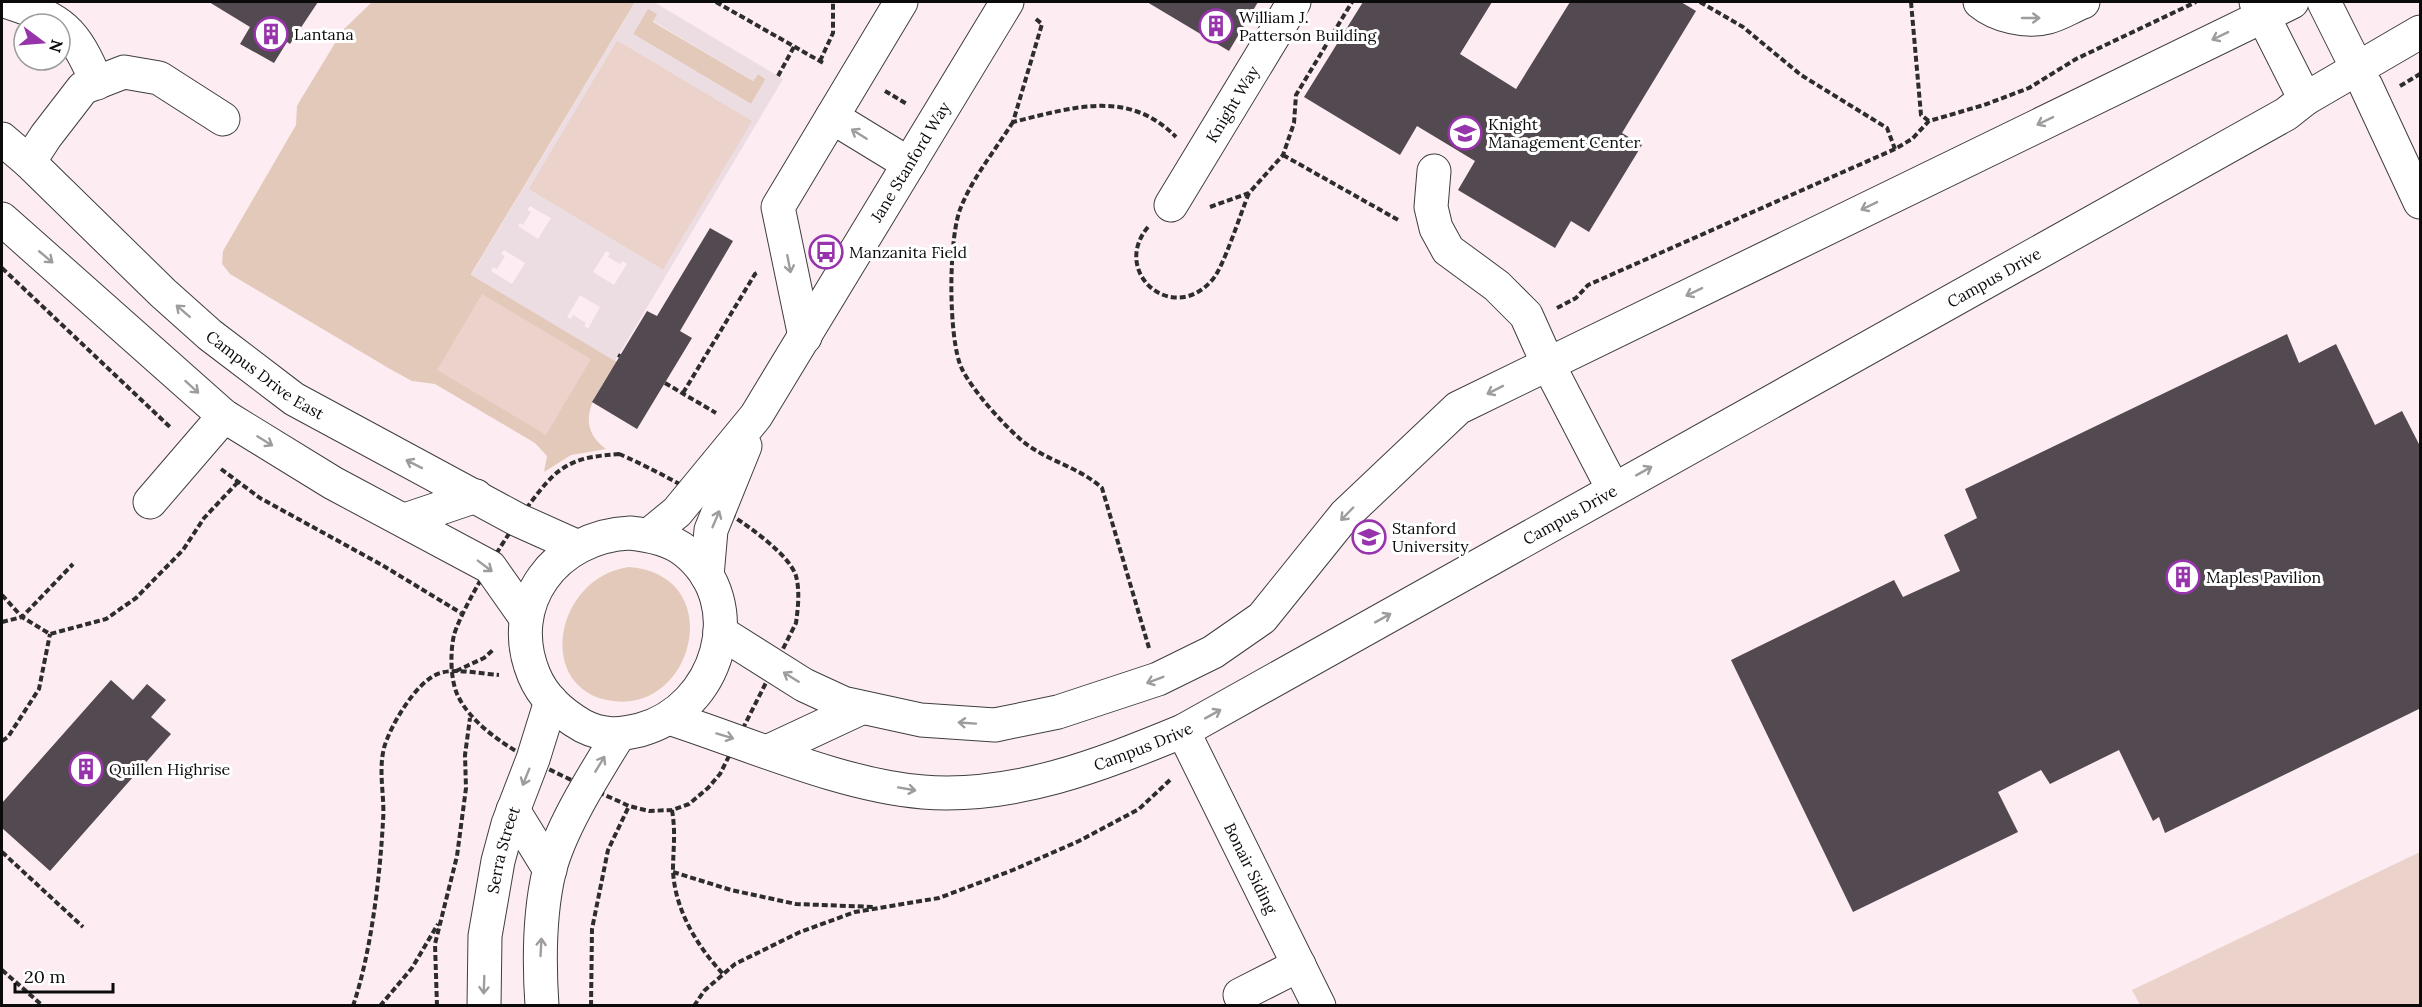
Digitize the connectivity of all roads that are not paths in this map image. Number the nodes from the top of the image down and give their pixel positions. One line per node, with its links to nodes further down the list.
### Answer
1 (8, 2): 11 (street)
2 (901, 2): 14 (street)
3 (1294, 2): 21 (street, Knight Way)
4 (1980, 2): 5 (street, one-way to 5)
5 (2083, 2)
6 (2324, 2): 10 (street)
7 (2271, 6): 13 (street); 24 (street, one-way to 24)
8 (1020, 9): 18 (street, Jane Stanford Way)
9 (2421, 32): 13 (street, Campus Drive)
10 (2350, 54)
11 (97, 83): 15 (street); 17 (street)
12 (2366, 86): 20 (street)
13 (2306, 99): 27 (street, Campus Drive, one-way to 13)
14 (832, 117): 18 (street, one-way to 14); 23 (street, one-way to 23)
15 (223, 119)
16 (2, 140): 17 (street, Campus Drive East)
17 (29, 162): 28 (street, Campus Drive East, one-way to 17)
18 (909, 164): 23 (street, Jane Stanford Way)
19 (1434, 171): 24 (street)
20 (2421, 202)
21 (1172, 205)
22 (2, 219): 25 (street, one-way to 25)
23 (805, 337): 26 (street, Jane Stanford Way)
24 (1548, 364): 27 (street); 37 (street, one-way to 37)
25 (224, 416): 29 (street); 30 (street, one-way to 30)
26 (756, 416): 31 (street, Jane Stanford Way); 33 (street, Jane Stanford Way, one-way to 26)
27 (1613, 489): 39 (street, Campus Drive, one-way to 27)
28 (476, 496): 30 (street); 32 (street, Campus Drive East)
29 (150, 502)
30 (405, 520): 34 (street, one-way to 34)
31 (649, 535): 32 (street, Jane Stanford Way); 33 (street, Jane Stanford Way)
32 (576, 546): 34 (street, Jane Stanford Way)
33 (707, 576): 35 (street, Jane Stanford Way)
34 (526, 618): 36 (street, Jane Stanford Way)
35 (720, 632): 37 (street, one-way to 35); 38 (street, Jane Stanford Way)
36 (544, 693): 40 (street, Jane Stanford Way); 42 (street, Serra Street, one-way to 42)
37 (859, 709): 41 (street)
38 (669, 718): 40 (street, Jane Stanford Way); 41 (street, Campus Drive, one-way to 41)
39 (1183, 731): 41 (street, Campus Drive, one-way to 39); 44 (street, Bonair Siding)
40 (618, 736): 43 (street, one-way to 40)
41 (769, 751)
42 (513, 810): 43 (street); 46 (street, Serra Street, one-way to 46)
43 (550, 870): 47 (street, one-way to 43)
44 (1299, 965): 45 (street); 48 (street, Bonair Siding)
45 (1240, 994)
46 (484, 1005)
47 (542, 1005)
48 (1318, 1005)

